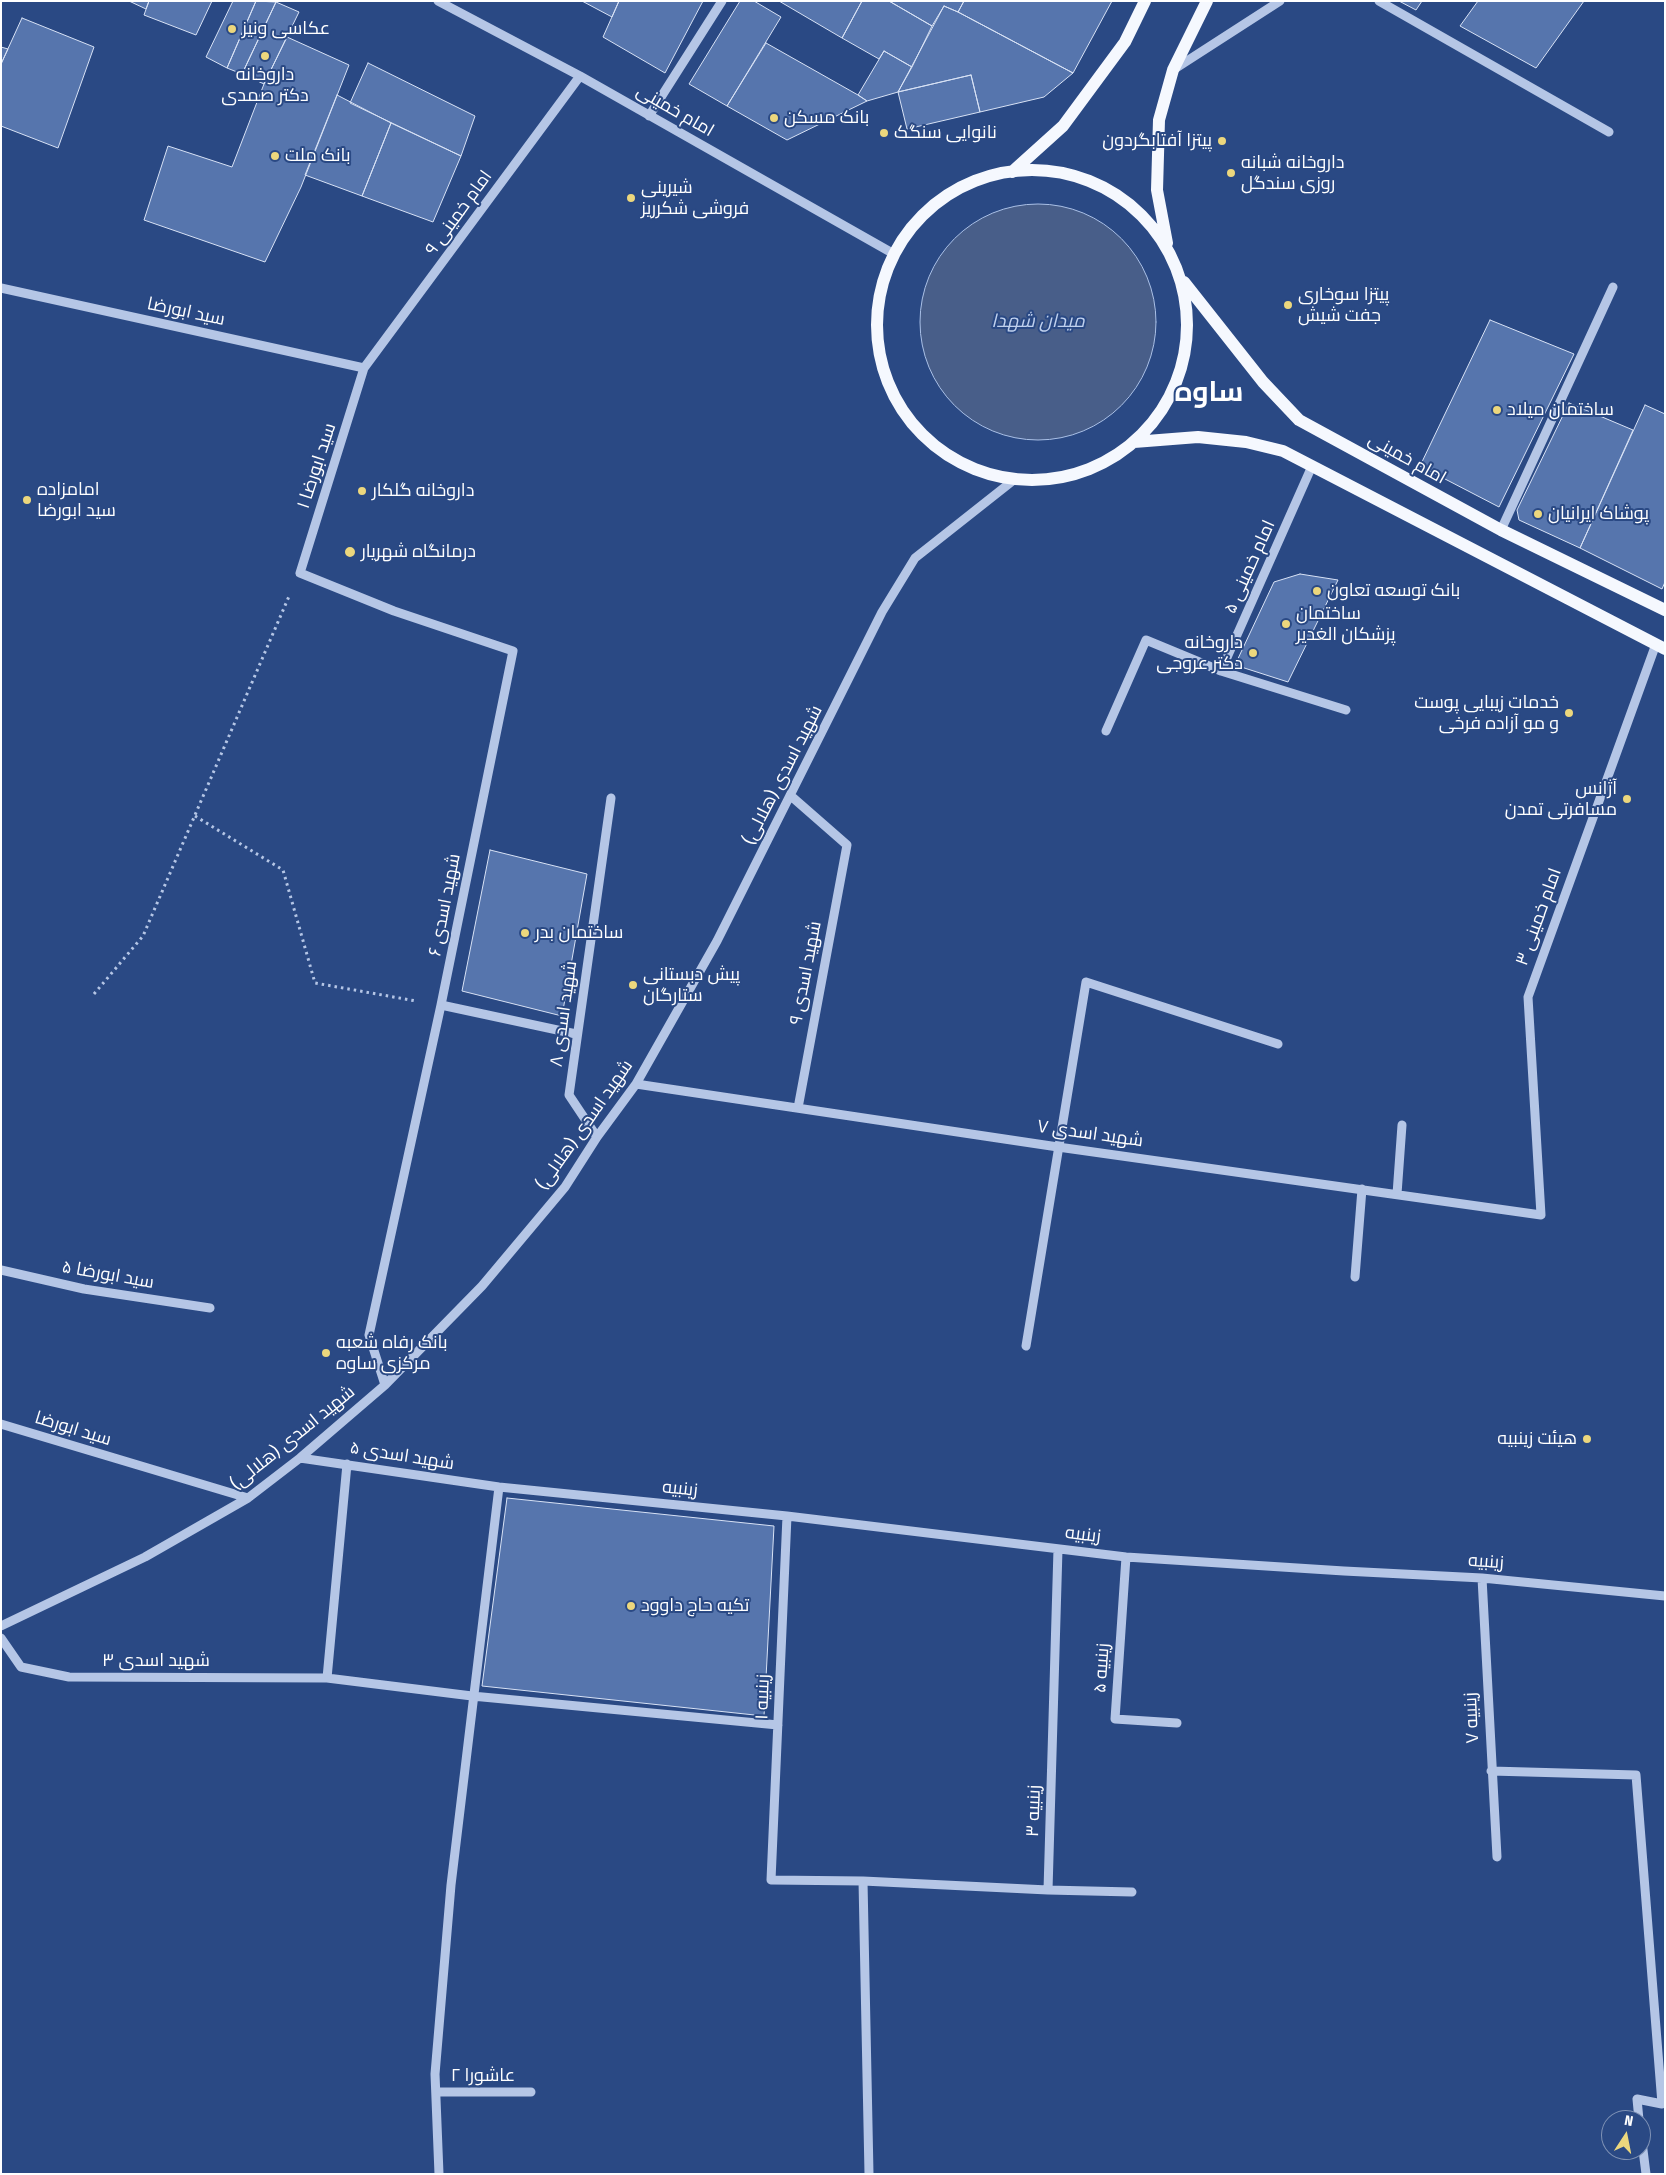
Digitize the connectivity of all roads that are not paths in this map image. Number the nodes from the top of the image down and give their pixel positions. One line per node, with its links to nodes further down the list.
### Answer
1 (438, 1): 8 (street, امام خمینی)
2 (722, 1): 9 (street)
3 (1145, 1): 11 (main road)
4 (1207, 1): 7 (main road)
5 (1280, 1): 7 (street)
6 (1378, 1): 10 (street)
7 (1173, 70): 12 (main road)
8 (580, 76): 9 (street, امام خمینی); 17 (street, امام خمینی ۹)
9 (649, 116): 13 (street, امام خمینی)
10 (1609, 132)
11 (1012, 172): 12 (main road); 13 (main road)
12 (1168, 249): 14 (main road)
13 (894, 254): 20 (main road)
14 (1180, 277): 18 (main road); 21 (main road, امام خمینی)
15 (1613, 287): 21 (street)
16 (1, 288): 17 (street, سید ابورضا)
17 (364, 368): 22 (street, سید ابورضا ۱)
18 (1134, 442): 19 (main road); 20 (main road)
19 (1312, 466): 24 (main road); 25 (street, امام خمینی ۵)
20 (1015, 479): 28 (street, شهید اسدی (هلالی))
21 (1500, 530): 23 (main road, امام خمینی)
22 (300, 573): 30 (street, شهید اسدی ۶)
23 (1665, 610)
24 (1661, 646): 40 (street, امام خمینی ۳)
25 (1222, 671): 26 (street); 27 (street)
26 (1346, 710)
27 (1106, 731)
28 (791, 796): 33 (street, شهید اسدی (هلالی)); 34 (street, شهید اسدی ۹)
29 (611, 798): 31 (street, شهید اسدی ۸)
30 (441, 1005): 31 (street); 45 (street, شهید اسدی ۶)
31 (576, 1034): 36 (street, شهید اسدی ۸)
32 (1278, 1044): 37 (street)
33 (636, 1084): 34 (street, شهید اسدی ۷); 36 (street, شهید اسدی (هلالی))
34 (798, 1108): 37 (street, شهید اسدی ۷)
35 (1402, 1125): 39 (street)
36 (597, 1137): 45 (street, شهید اسدی (هلالی))
37 (1058, 1146): 38 (street, شهید اسدی ۷); 44 (street)
38 (1362, 1189): 39 (street, شهید اسدی ۷); 42 (street)
39 (1397, 1194): 40 (street, شهید اسدی ۷)
40 (1541, 1215)
41 (1, 1270): 43 (street, سید ابورضا ۵)
42 (1356, 1276)
43 (210, 1308)
44 (1026, 1346)
45 (385, 1385): 47 (street, شهید اسدی (هلالی))
46 (1, 1424): 50 (street, سید ابورضا)
47 (300, 1458): 48 (street, شهید اسدی ۵); 50 (street, شهید اسدی (هلالی))
48 (348, 1464): 49 (street, شهید اسدی ۵); 58 (street)
49 (499, 1487): 51 (street, زینبیه); 59 (street)
50 (248, 1498): 56 (street, شهید اسدی (هلالی))
51 (787, 1516): 52 (street, زینبیه); 61 (street, زینبیه ۱)
52 (1058, 1549): 53 (street, زینبیه); 65 (street, زینبیه ۳)
53 (1126, 1557): 54 (street, زینبیه); 60 (street, زینبیه ۵)
54 (1482, 1578): 55 (street, زینبیه); 62 (street, زینبیه ۷)
55 (1665, 1596)
56 (1, 1626)
57 (1, 1638): 58 (street, شهید اسدی ۳)
58 (327, 1678): 59 (street, شهید اسدی ۳)
59 (472, 1696): 61 (street, شهید اسدی ۳); 67 (street)
60 (1177, 1722)
61 (778, 1726): 64 (street, زینبیه ۱)
62 (1491, 1771): 63 (street, زینبیه ۷); 69 (street)
63 (1497, 1857)
64 (863, 1881): 65 (street); 72 (street)
65 (1048, 1890): 66 (street)
66 (1132, 1892)
67 (436, 2092): 68 (street, عاشورا ۲); 71 (street)
68 (531, 2092)
69 (1638, 2110)
70 (1644, 2160): 73 (street)
71 (439, 2174)
72 (869, 2174)
73 (1646, 2174)

